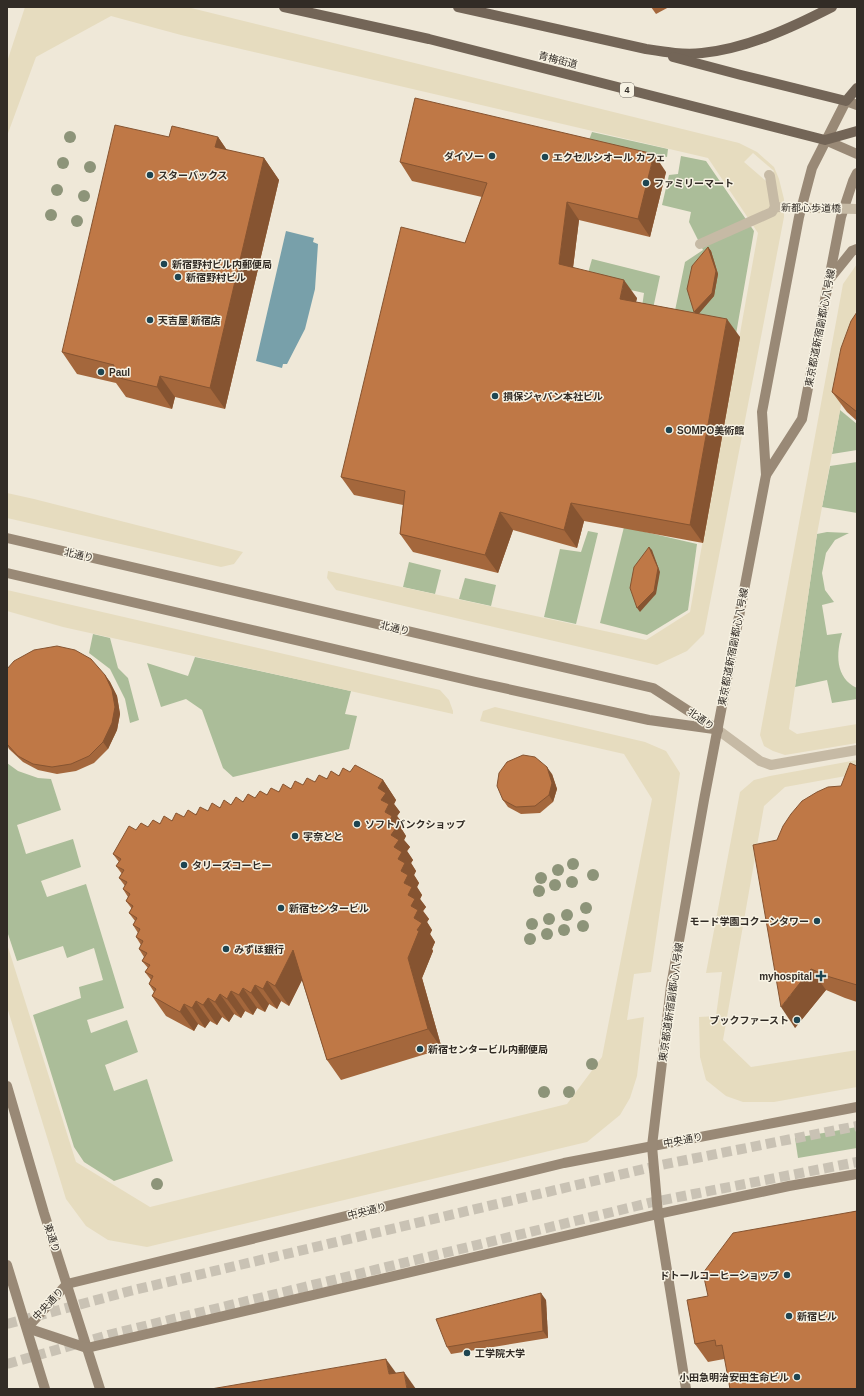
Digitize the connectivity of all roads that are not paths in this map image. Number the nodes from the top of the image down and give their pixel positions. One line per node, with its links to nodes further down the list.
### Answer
1 (284, 7): 9 (main road, 青梅街道 / 4)
2 (458, 7): 4 (main road)
3 (828, 8): 4 (main road)
4 (646, 49): 6 (main road)
5 (857, 88): 6 (main road)
6 (846, 101): 7 (main road); 9 (main road, 東京都道新宿副都心八号線)
7 (857, 105)
8 (857, 131): 9 (main road, 4)
9 (825, 140): 10 (main road); 18 (main road, 東京都道新宿副都心八号線)
10 (857, 154)
11 (857, 173): 17 (main road, 東京都道新宿副都心八号線)
12 (769, 175): 13 (street, 新都心歩道橋, bridge)
13 (775, 208): 14 (street, 新都心歩道橋, bridge); 15 (street)
14 (857, 209)
15 (700, 244)
16 (857, 249): 17 (main road)
17 (830, 279): 18 (main road, 東京都道新宿副都心八号線)
18 (766, 476): 21 (main road, 東京都道新宿副都心八号線)
19 (7, 538): 21 (main road, 北通り)
20 (7, 573): 21 (main road, 北通り)
21 (718, 730): 22 (street); 25 (main road, 東京都道新宿副都心八号線)
22 (857, 750)
23 (7, 1086): 29 (main road, 東通り)
24 (857, 1107): 25 (main road, 中央通り)
25 (652, 1146): 27 (main road, 東京都道新宿副都心八号線); 29 (main road, 中央通り)
26 (857, 1174): 27 (main road)
27 (658, 1214): 31 (main road); 34 (main road, 東京都道新宿副都心八号線)
28 (7, 1265): 30 (main road)
29 (67, 1284): 30 (main road, 中央通り); 31 (main road, 東通り)
30 (26, 1328): 31 (main road, 中央通り); 32 (main road)
31 (87, 1348): 33 (main road, 東通り)
32 (45, 1389)
33 (100, 1389)
34 (686, 1389)

